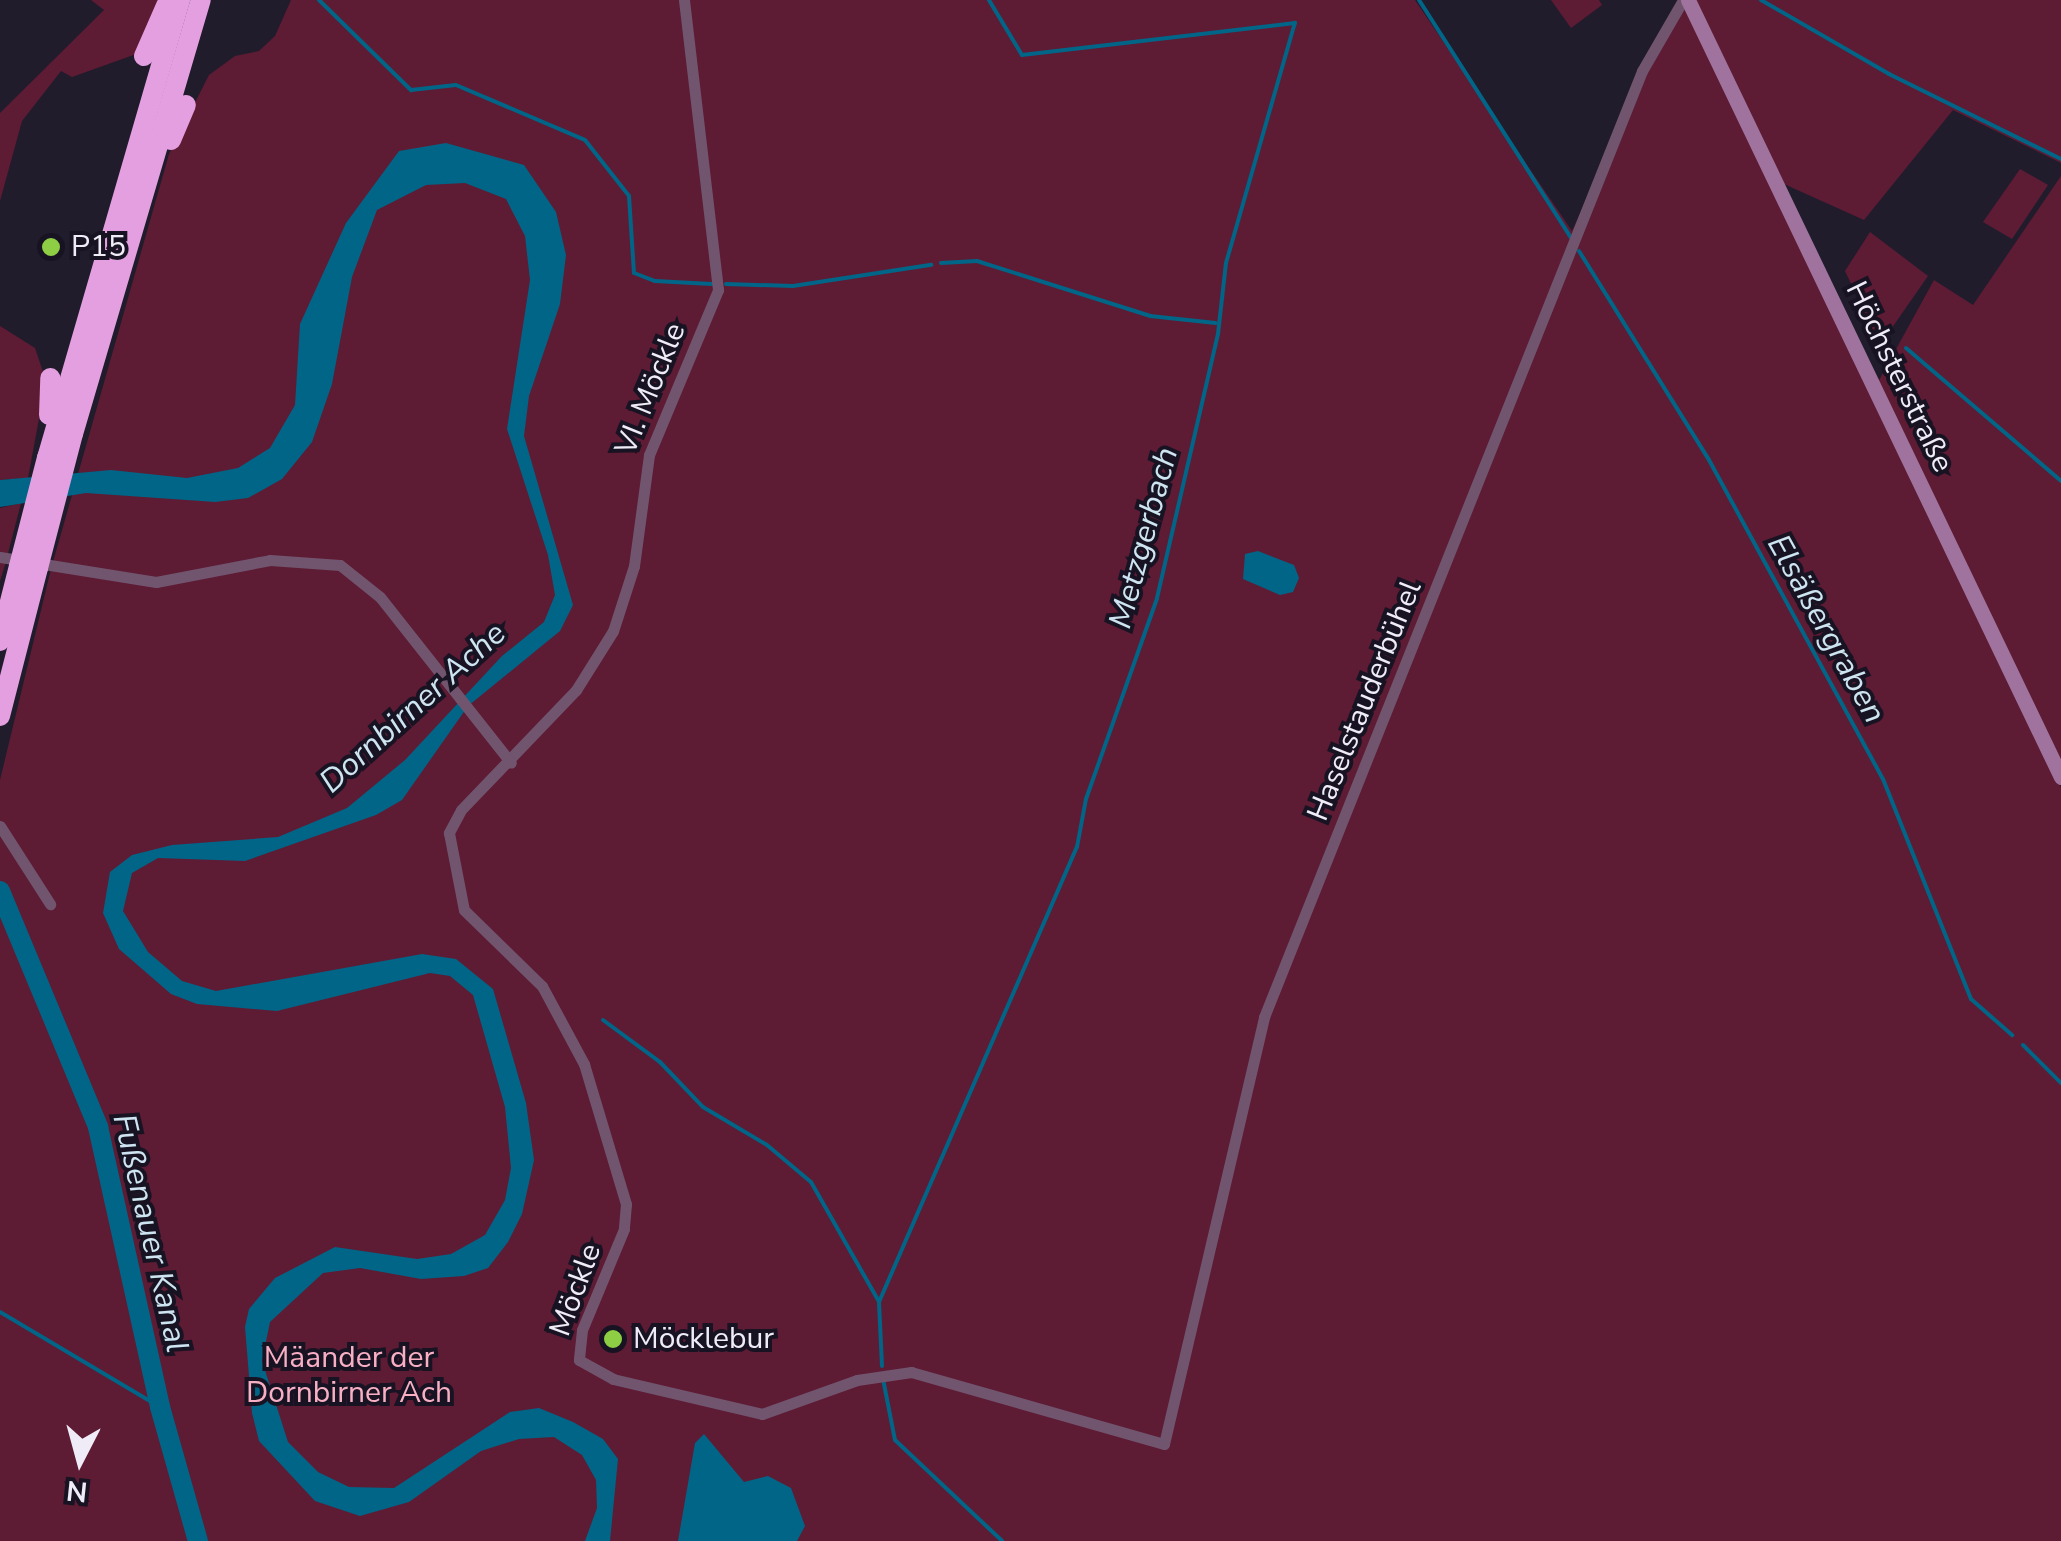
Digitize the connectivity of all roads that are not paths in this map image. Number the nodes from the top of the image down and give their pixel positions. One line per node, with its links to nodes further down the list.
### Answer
1 (169, 0): 6 (highway)
2 (180, 0): 10 (highway)
3 (202, 0): 8 (highway)
4 (684, 0): 14 (street, VI. Möckle)
5 (1685, 0): 15 (main road, Höchsterstraße); 18 (street, Haselstauderbühel)
6 (144, 56)
7 (186, 105): 8 (highway)
8 (142, 201): 10 (highway)
9 (50, 378): 10 (highway)
10 (58, 433): 11 (highway, bridge); 11 (highway, bridge)
11 (19, 564): 12 (highway); 13 (highway); 14 (street)
12 (0, 641)
13 (0, 716)
14 (511, 764): 18 (street, Möckle)
15 (2061, 777)
16 (0, 826): 17 (street)
17 (50, 904)
18 (1164, 1444)

